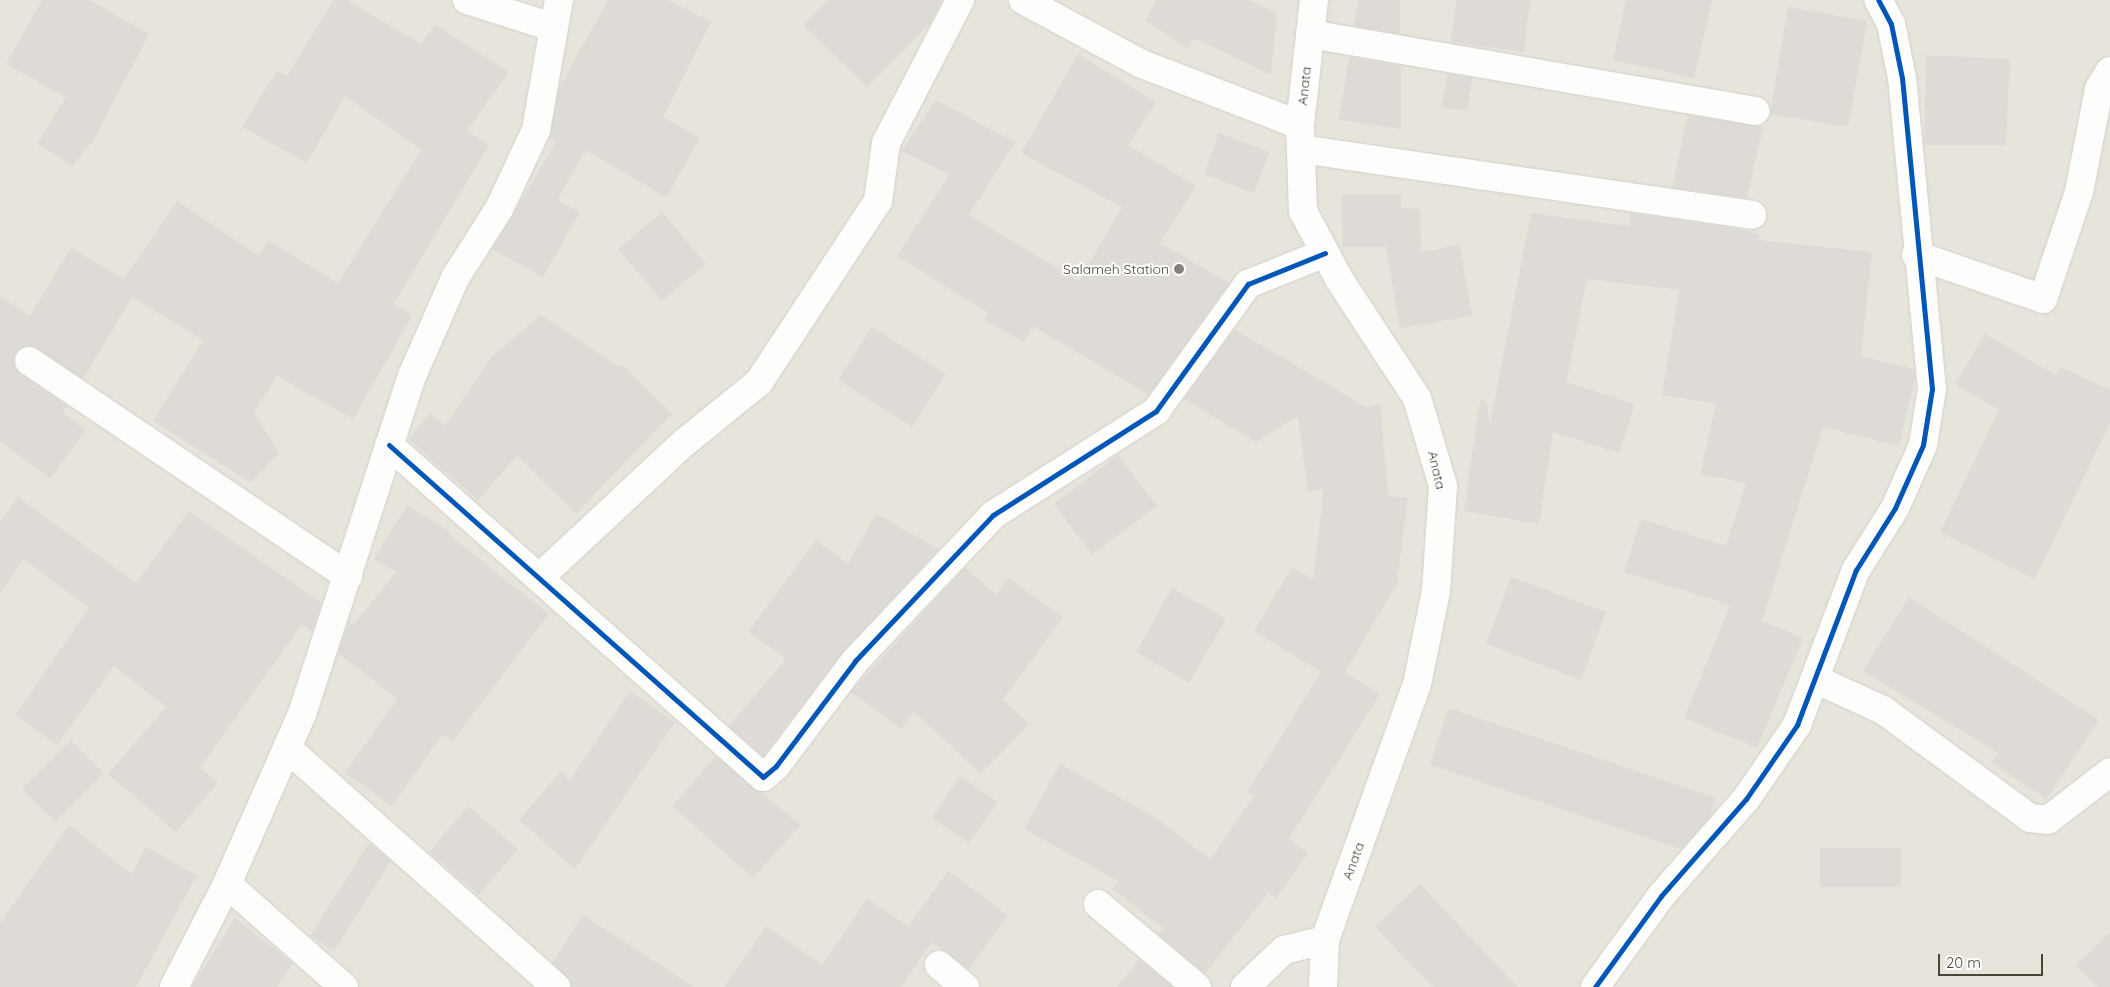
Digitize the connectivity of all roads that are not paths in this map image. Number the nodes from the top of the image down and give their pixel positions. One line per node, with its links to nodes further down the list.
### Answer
1 (468, 0): 7 (street)
2 (559, 0): 7 (street)
3 (960, 0): 18 (street)
4 (1023, 0): 11 (street)
5 (1314, 0): 8 (street, Anata)
6 (1878, 0): 14 (street)
7 (552, 27): 16 (street)
8 (1310, 34): 10 (street); 11 (street, Anata)
9 (2110, 71): 14 (street)
10 (1755, 111)
11 (1300, 137): 12 (street); 13 (street, Anata)
12 (1752, 215)
13 (1325, 253): 18 (street); 24 (street, Anata)
14 (1916, 255): 19 (street)
15 (29, 361): 17 (street)
16 (389, 445): 17 (street); 18 (street)
17 (348, 576): 20 (street)
18 (538, 578)
19 (1815, 679): 21 (street); 33 (street)
20 (287, 748): 22 (street); 28 (street)
21 (2110, 772)
22 (228, 884): 26 (street); 27 (street)
23 (1098, 904): 30 (street)
24 (1325, 940): 31 (street); 32 (street, Anata)
25 (939, 965): 29 (street)
26 (174, 987)
27 (344, 987)
28 (556, 987)
29 (965, 987)
30 (1197, 987)
31 (1246, 987)
32 (1323, 987)
33 (1594, 987)

